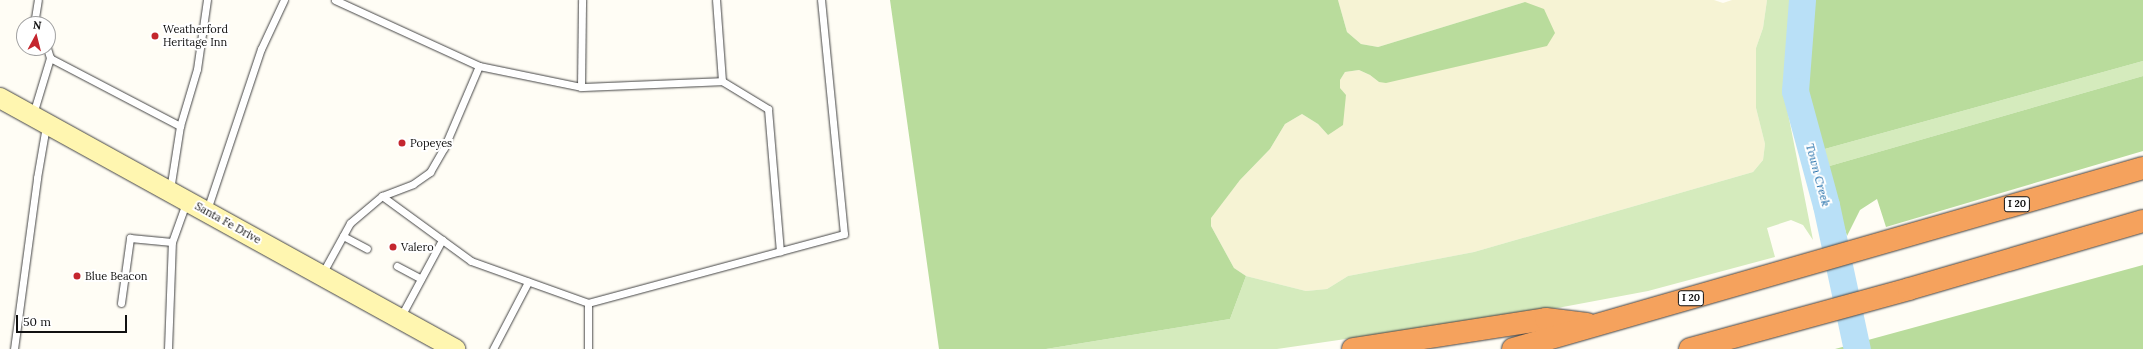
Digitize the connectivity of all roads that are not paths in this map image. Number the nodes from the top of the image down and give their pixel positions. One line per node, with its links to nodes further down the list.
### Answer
1 (38, 0): 8 (lane)
2 (207, 0): 15 (lane)
3 (284, 0): 19 (lane)
4 (335, 0): 10 (lane)
5 (582, 0): 12 (lane)
6 (716, 0): 11 (lane)
7 (821, 0): 25 (lane)
8 (35, 16)
9 (50, 58): 14 (lane); 15 (lane)
10 (479, 66): 12 (lane); 18 (lane)
11 (722, 81): 12 (lane); 25 (lane)
12 (581, 87)
13 (0, 98): 14 (main road, Santa Fe Drive)
14 (39, 120): 17 (main road, Santa Fe Drive); 35 (lane)
15 (180, 126): 17 (lane)
16 (2143, 168): 34 (highway, I 20)
17 (179, 196): 19 (main road, Santa Fe Drive); 23 (lane)
18 (382, 196): 21 (lane); 22 (lane)
19 (207, 212): 27 (main road, Santa Fe Drive)
20 (2143, 221): 33 (highway)
21 (343, 236): 24 (lane); 27 (lane)
22 (442, 240): 28 (lane); 29 (lane)
23 (172, 242): 30 (lane); 36 (lane)
24 (367, 249)
25 (780, 251): 31 (lane)
26 (397, 266): 28 (lane)
27 (322, 275): 32 (main road, Santa Fe Drive)
28 (421, 279): 32 (lane)
29 (528, 282): 31 (lane); 38 (lane)
30 (121, 303)
31 (588, 303): 39 (lane)
32 (400, 318): 37 (main road, Santa Fe Drive)
33 (1795, 320): 42 (highway); 43 (highway)
34 (1596, 325): 40 (highway); 41 (highway, I 20)
35 (14, 349)
36 (168, 349)
37 (455, 349)
38 (493, 349)
39 (588, 349)
40 (1353, 349)
41 (1513, 349)
42 (1690, 349)
43 (1743, 349)

